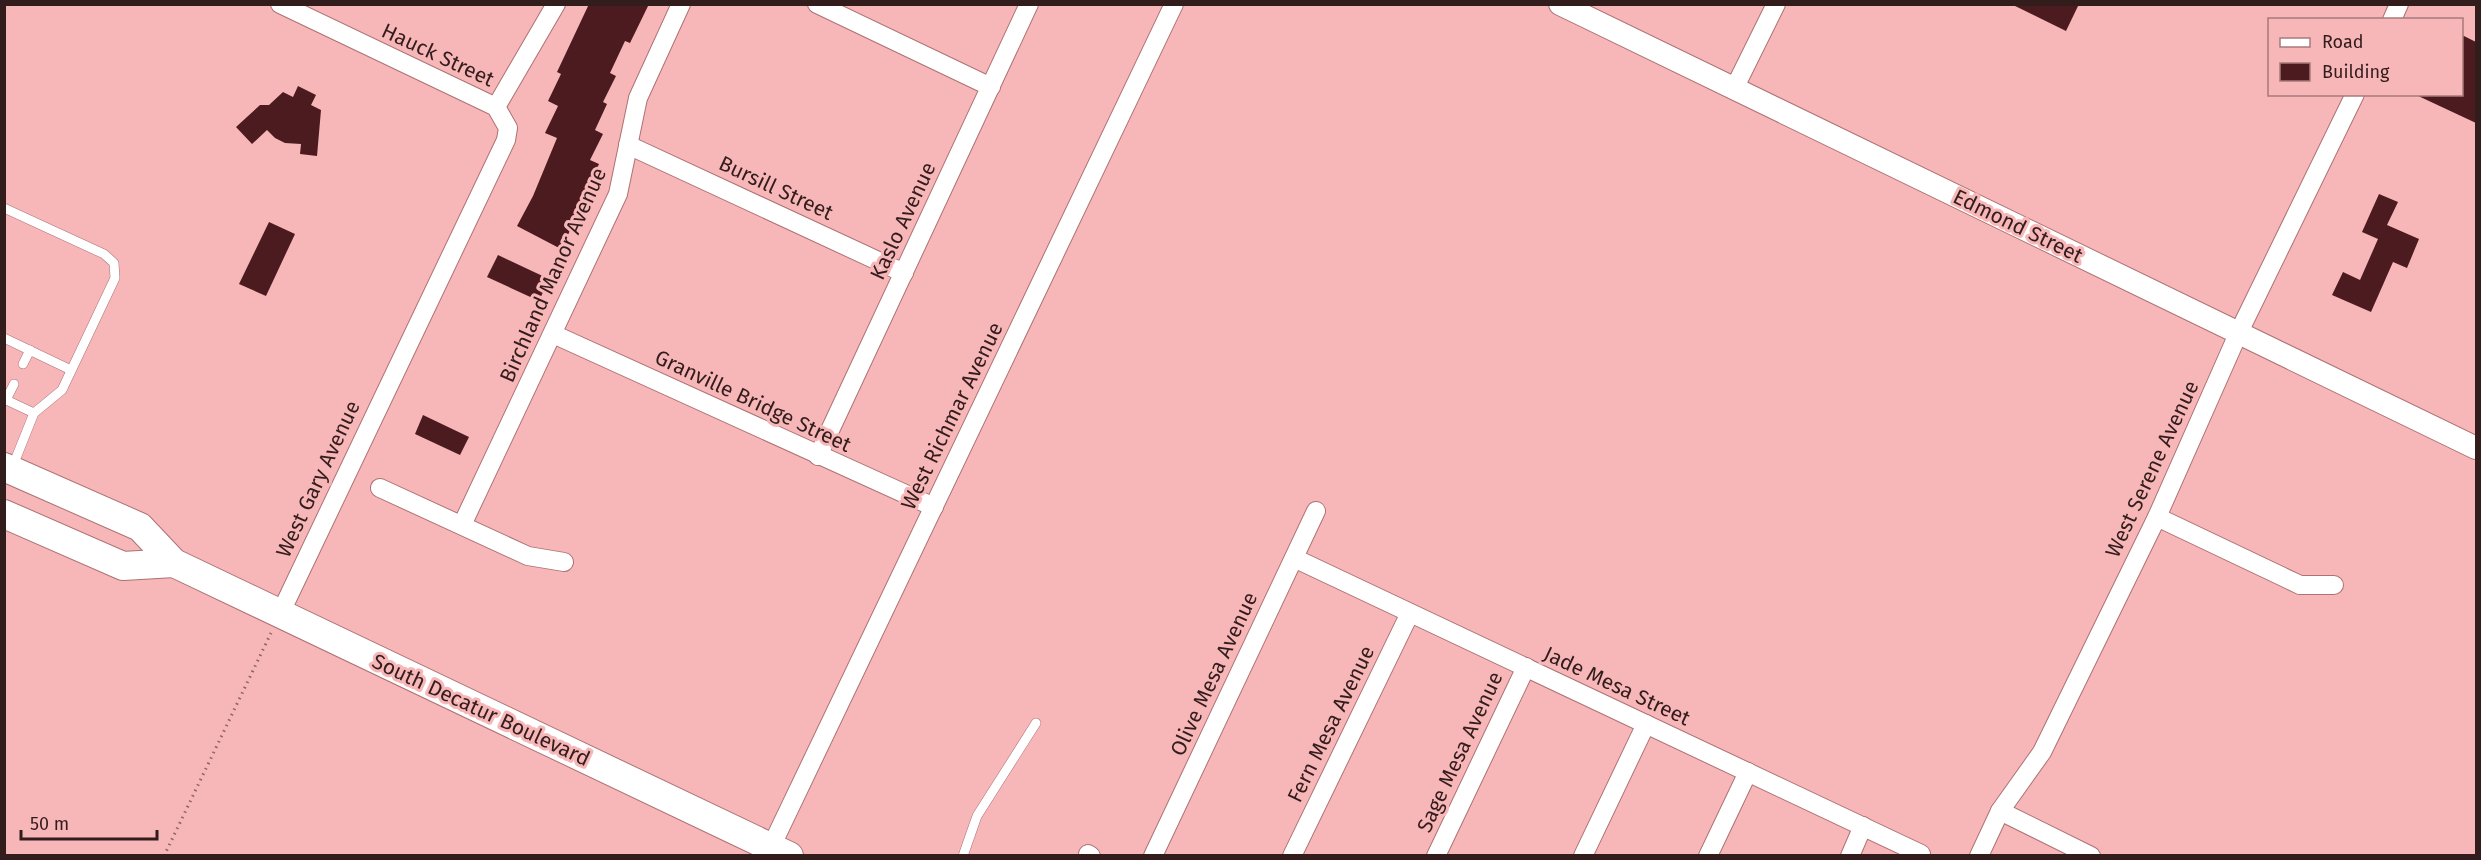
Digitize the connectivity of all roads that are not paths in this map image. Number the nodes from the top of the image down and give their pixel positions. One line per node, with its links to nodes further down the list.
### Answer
1 (280, 4): 14 (street, Hauck Street)
2 (555, 4): 14 (street, West Gary Avenue)
3 (681, 4): 15 (street, Birchland Manor Avenue)
4 (817, 4): 11 (street)
5 (1029, 4): 11 (street, Kaslo Avenue)
6 (1174, 4): 31 (street, West Richmar Avenue)
7 (1560, 4): 12 (street, Edmond Street)
8 (1776, 4): 12 (street)
9 (2399, 4): 10 (street)
10 (2393, 18)
11 (991, 87): 17 (street, Kaslo Avenue)
12 (1734, 89): 19 (street, Edmond Street)
13 (2354, 96): 19 (street, West Serene Avenue)
14 (501, 114): 41 (street, West Gary Avenue)
15 (628, 145): 17 (street, Bursill Street); 18 (street, Birchland Manor Avenue)
16 (4, 208): 23 (lane)
17 (904, 273): 28 (street, Kaslo Avenue)
18 (553, 334): 28 (street, Granville Bridge Street); 35 (street, Birchland Manor Avenue)
19 (2238, 334): 27 (street, Edmond Street); 34 (street, West Serene Avenue)
20 (4, 338): 21 (lane)
21 (30, 350): 22 (lane); 23 (lane)
22 (23, 364)
23 (72, 370): 26 (lane)
24 (14, 384): 25 (lane)
25 (5, 400): 26 (lane)
26 (34, 413): 29 (lane)
27 (2476, 448)
28 (818, 456): 31 (street, Granville Bridge Street)
29 (8, 469): 38 (main road, South Decatur Boulevard)
30 (380, 488): 35 (street)
31 (934, 507): 48 (street, West Richmar Avenue)
32 (1316, 511): 36 (street, Olive Mesa Avenue)
33 (4, 514): 38 (main road)
34 (2157, 517): 39 (street); 46 (street, West Serene Avenue)
35 (462, 525): 37 (street)
36 (1294, 558): 40 (street, Jade Mesa Street); 51 (street, Olive Mesa Avenue)
37 (564, 562)
38 (174, 563): 41 (main road, South Decatur Boulevard)
39 (2334, 585)
40 (1410, 613): 42 (street, Jade Mesa Street); 52 (street, Fern Mesa Avenue)
41 (280, 614): 48 (main road, South Decatur Boulevard)
42 (1526, 667): 44 (street, Jade Mesa Street); 53 (street, Sage Mesa Avenue)
43 (1036, 723): 50 (lane)
44 (1646, 724): 45 (street, Jade Mesa Street); 54 (street)
45 (1748, 772): 47 (street, Jade Mesa Street); 55 (street)
46 (2000, 811): 57 (street, West Serene Avenue); 58 (street)
47 (1863, 826): 49 (street, Jade Mesa Street); 56 (street)
48 (780, 851)
49 (1921, 854)
50 (963, 855)
51 (1153, 855)
52 (1292, 855)
53 (1436, 855)
54 (1583, 855)
55 (1708, 855)
56 (1850, 855)
57 (1979, 855)
58 (2091, 855)

